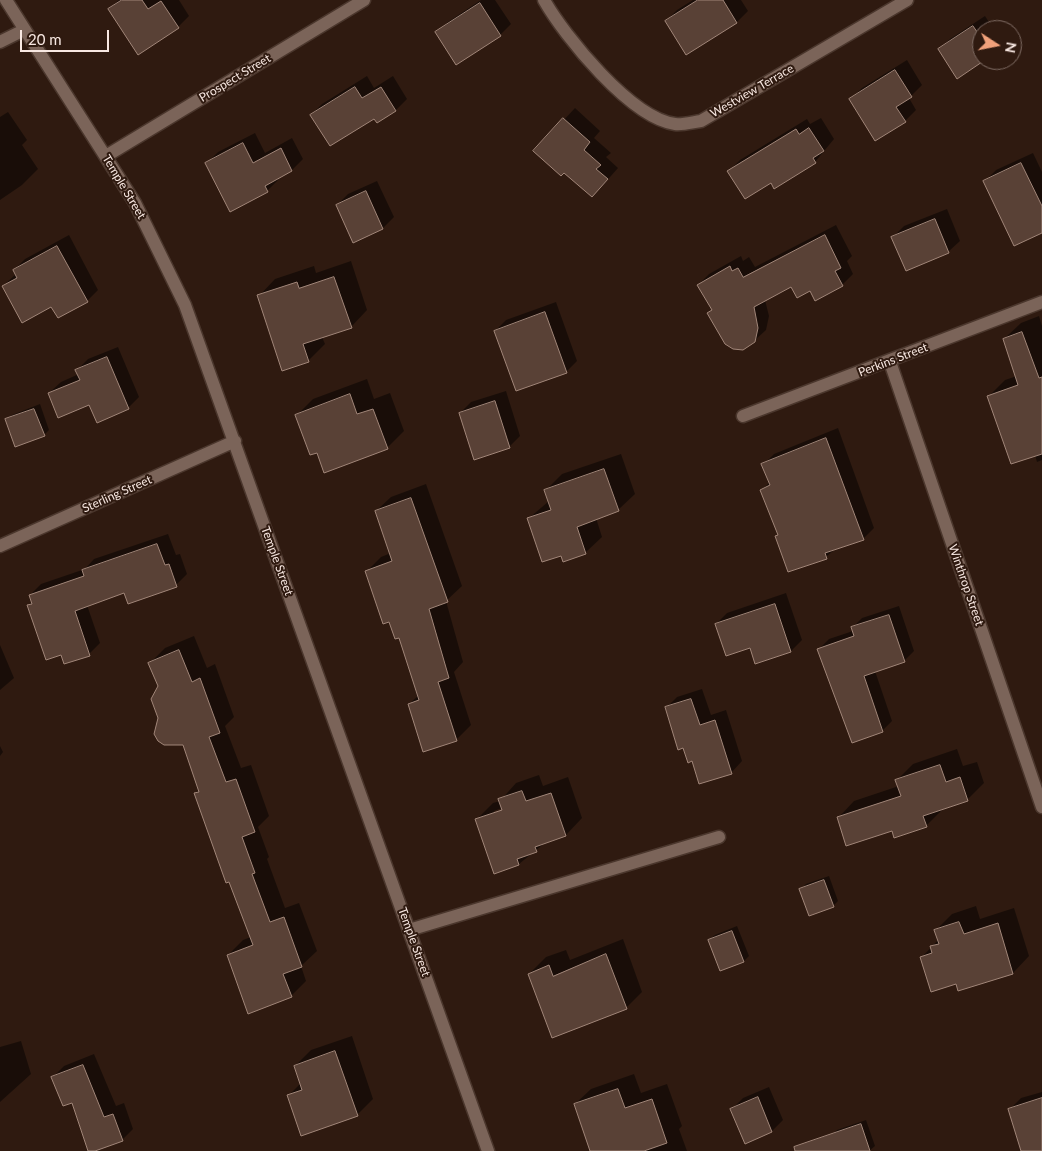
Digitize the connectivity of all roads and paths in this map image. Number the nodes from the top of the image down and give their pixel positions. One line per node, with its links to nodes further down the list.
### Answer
1 (6, 0): 5 (street, Temple Street)
2 (364, 0): 7 (street, Prospect Street)
3 (544, 0): 4 (street, Westview Terrace)
4 (907, 0)
5 (24, 30): 6 (street); 7 (street, Temple Street)
6 (0, 42)
7 (106, 156): 11 (street, Temple Street)
8 (1042, 302): 9 (street, Perkins Street)
9 (890, 362): 10 (street, Perkins Street); 13 (street, Winthrop Street)
10 (743, 416)
11 (235, 441): 12 (street, Sterling Street); 15 (street, Temple Street)
12 (0, 546)
13 (1042, 808)
14 (719, 838): 15 (street)
15 (409, 930): 16 (street, Temple Street)
16 (488, 1151)

